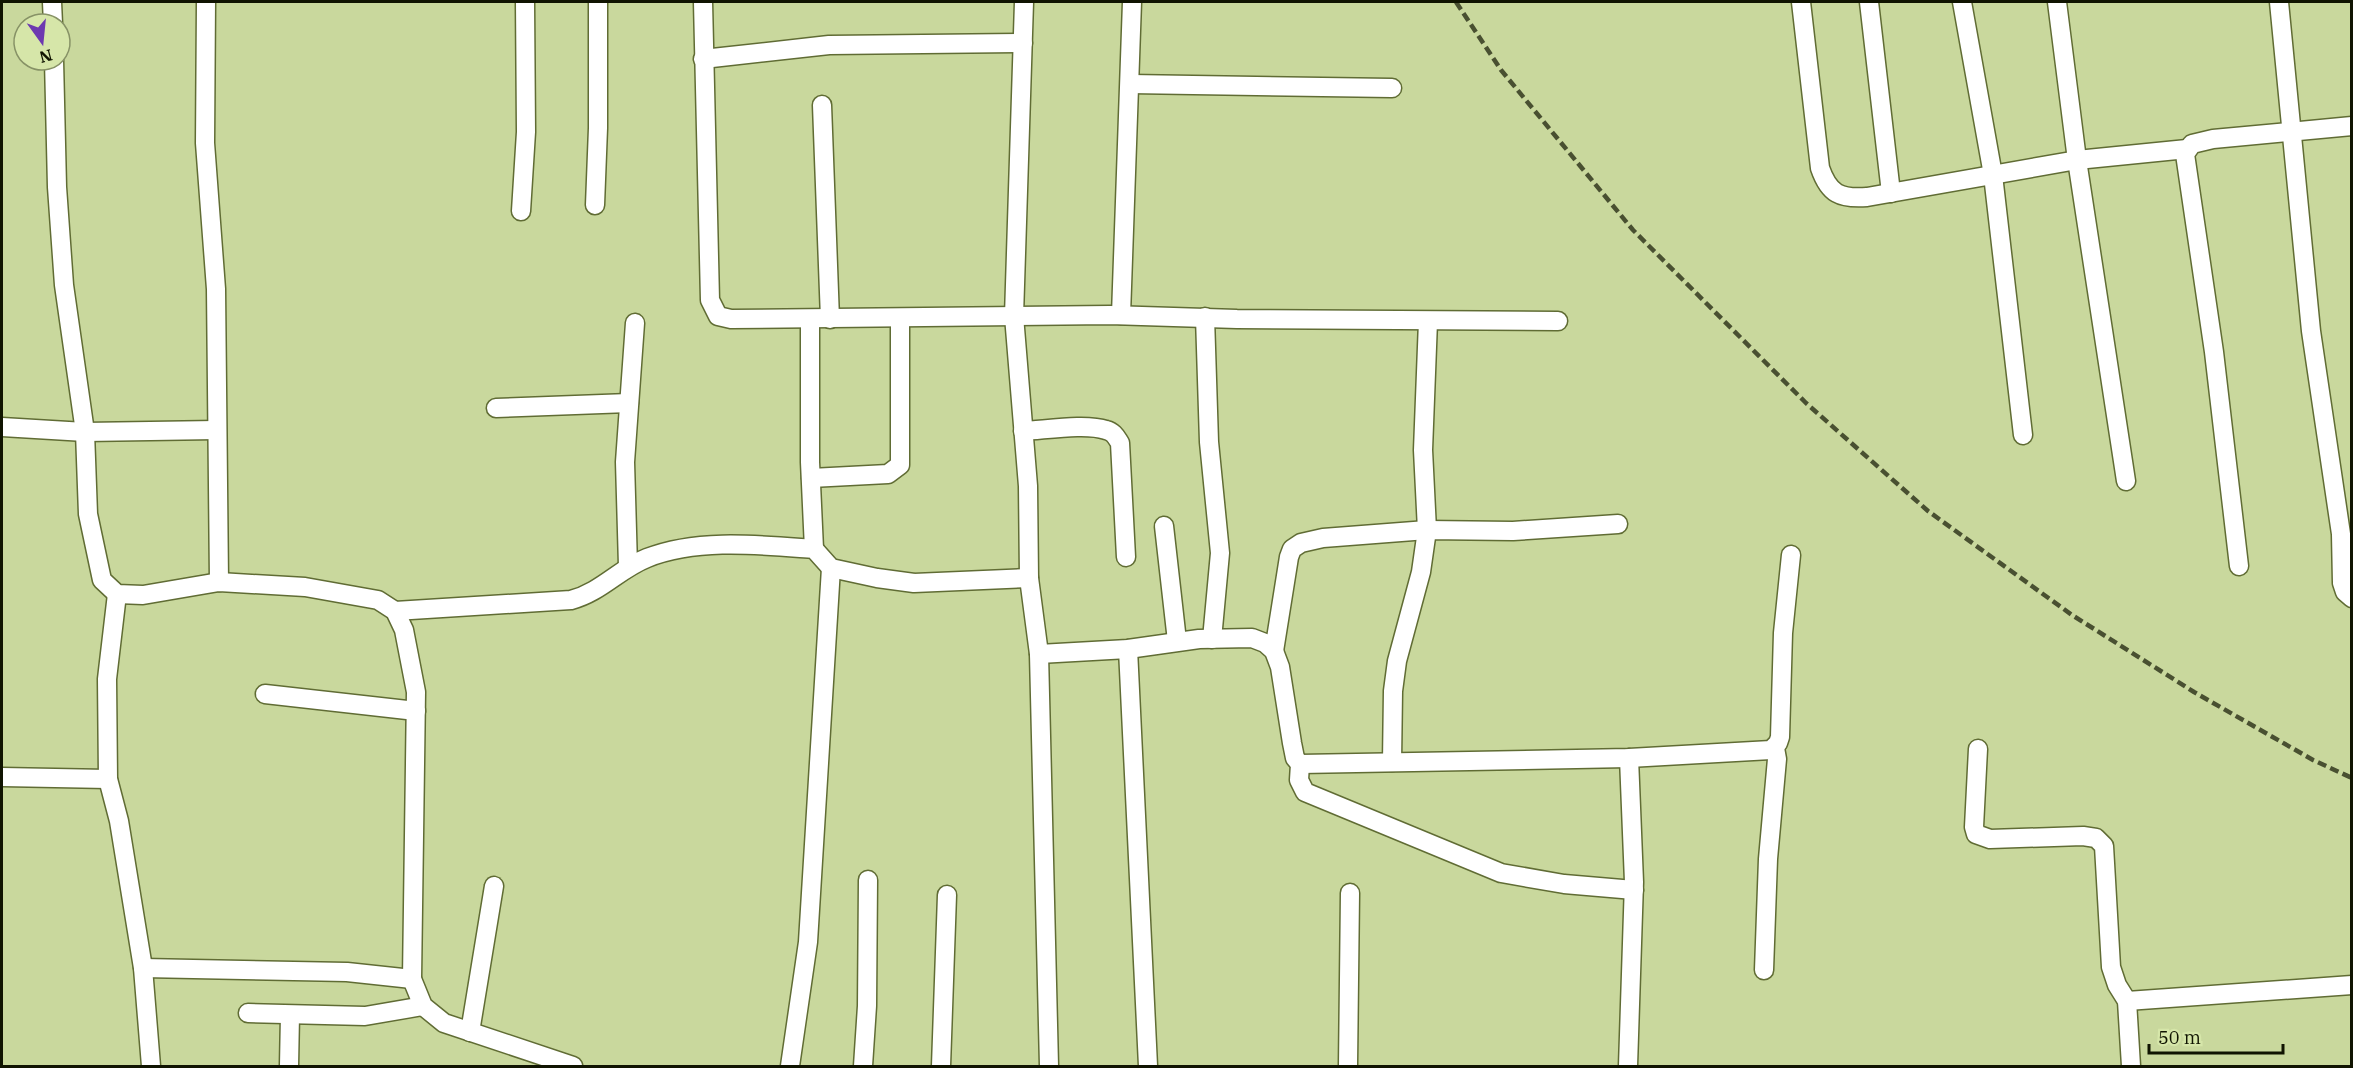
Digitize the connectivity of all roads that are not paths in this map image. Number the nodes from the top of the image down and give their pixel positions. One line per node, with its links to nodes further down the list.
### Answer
1 (206, 2): 38 (street)
2 (525, 2): 25 (street)
3 (598, 2): 24 (street)
4 (703, 2): 13 (street)
5 (1024, 2): 12 (street)
6 (1132, 2): 15 (street)
7 (1801, 2): 23 (street)
8 (1869, 2): 23 (street)
9 (1962, 2): 22 (street)
10 (2056, 2): 21 (street)
11 (2279, 2): 19 (street)
12 (1023, 43): 13 (street); 27 (street)
13 (703, 59): 30 (street)
14 (54, 72): 40 (street)
15 (1130, 84): 16 (street); 26 (street)
16 (1392, 88)
17 (822, 105): 31 (street)
18 (2352, 126): 19 (street)
19 (2290, 132): 20 (street); 56 (street)
20 (2187, 149): 21 (street); 51 (street)
21 (2077, 160): 22 (street); 43 (street)
22 (1993, 175): 23 (street); 41 (street)
23 (1892, 193)
24 (595, 205)
25 (521, 211)
26 (1121, 315): 27 (street); 28 (street)
27 (1014, 316): 29 (street); 39 (street)
28 (1205, 317): 32 (street); 58 (street)
29 (900, 318): 31 (street); 42 (street)
30 (810, 319): 31 (street); 42 (street)
31 (830, 319)
32 (1428, 321): 33 (street); 46 (street)
33 (1558, 321)
34 (635, 323): 35 (street)
35 (629, 403): 36 (street); 50 (street)
36 (496, 408)
37 (2, 427): 40 (street)
38 (216, 430): 40 (street); 54 (street)
39 (1023, 431): 49 (street); 53 (street)
40 (85, 432): 55 (street)
41 (2023, 435)
42 (811, 478): 47 (street)
43 (2126, 481)
44 (1618, 524): 46 (street)
45 (1164, 526): 59 (street)
46 (1427, 530): 61 (street); 68 (street)
47 (814, 549): 50 (street); 52 (street)
48 (1791, 555): 65 (street)
49 (1126, 557)
50 (628, 566): 57 (street)
51 (2239, 566)
52 (831, 568): 53 (street); 89 (street)
53 (1029, 578): 62 (street)
54 (219, 582): 55 (street); 57 (street)
55 (117, 594): 71 (street)
56 (2352, 598)
57 (395, 611): 64 (street)
58 (1212, 639): 59 (street); 61 (street)
59 (1177, 641): 60 (street)
60 (1128, 649): 62 (street); 93 (street)
61 (1274, 651): 69 (street)
62 (1039, 654): 92 (street)
63 (265, 694): 64 (street)
64 (416, 711): 79 (street)
65 (1775, 748): 67 (street); 78 (street)
66 (1978, 749): 81 (street)
67 (1629, 758): 68 (street); 74 (street)
68 (1392, 762): 69 (street)
69 (1300, 764): 74 (street)
70 (2, 777): 71 (street)
71 (108, 778): 77 (street)
72 (868, 880): 90 (street)
73 (494, 886): 85 (street)
74 (1634, 890): 95 (street)
75 (1350, 893): 94 (street)
76 (947, 895): 91 (street)
77 (143, 968): 79 (street); 86 (street)
78 (1764, 970)
79 (412, 979): 82 (street)
80 (2352, 985): 81 (street)
81 (2127, 1001): 96 (street)
82 (423, 1006): 84 (street); 85 (street)
83 (248, 1013): 84 (street)
84 (290, 1015): 87 (street)
85 (470, 1032): 88 (street)
86 (151, 1066)
87 (289, 1066)
88 (573, 1066)
89 (790, 1066)
90 (863, 1066)
91 (941, 1066)
92 (1049, 1066)
93 (1148, 1066)
94 (1348, 1066)
95 (1628, 1066)
96 (2131, 1066)

